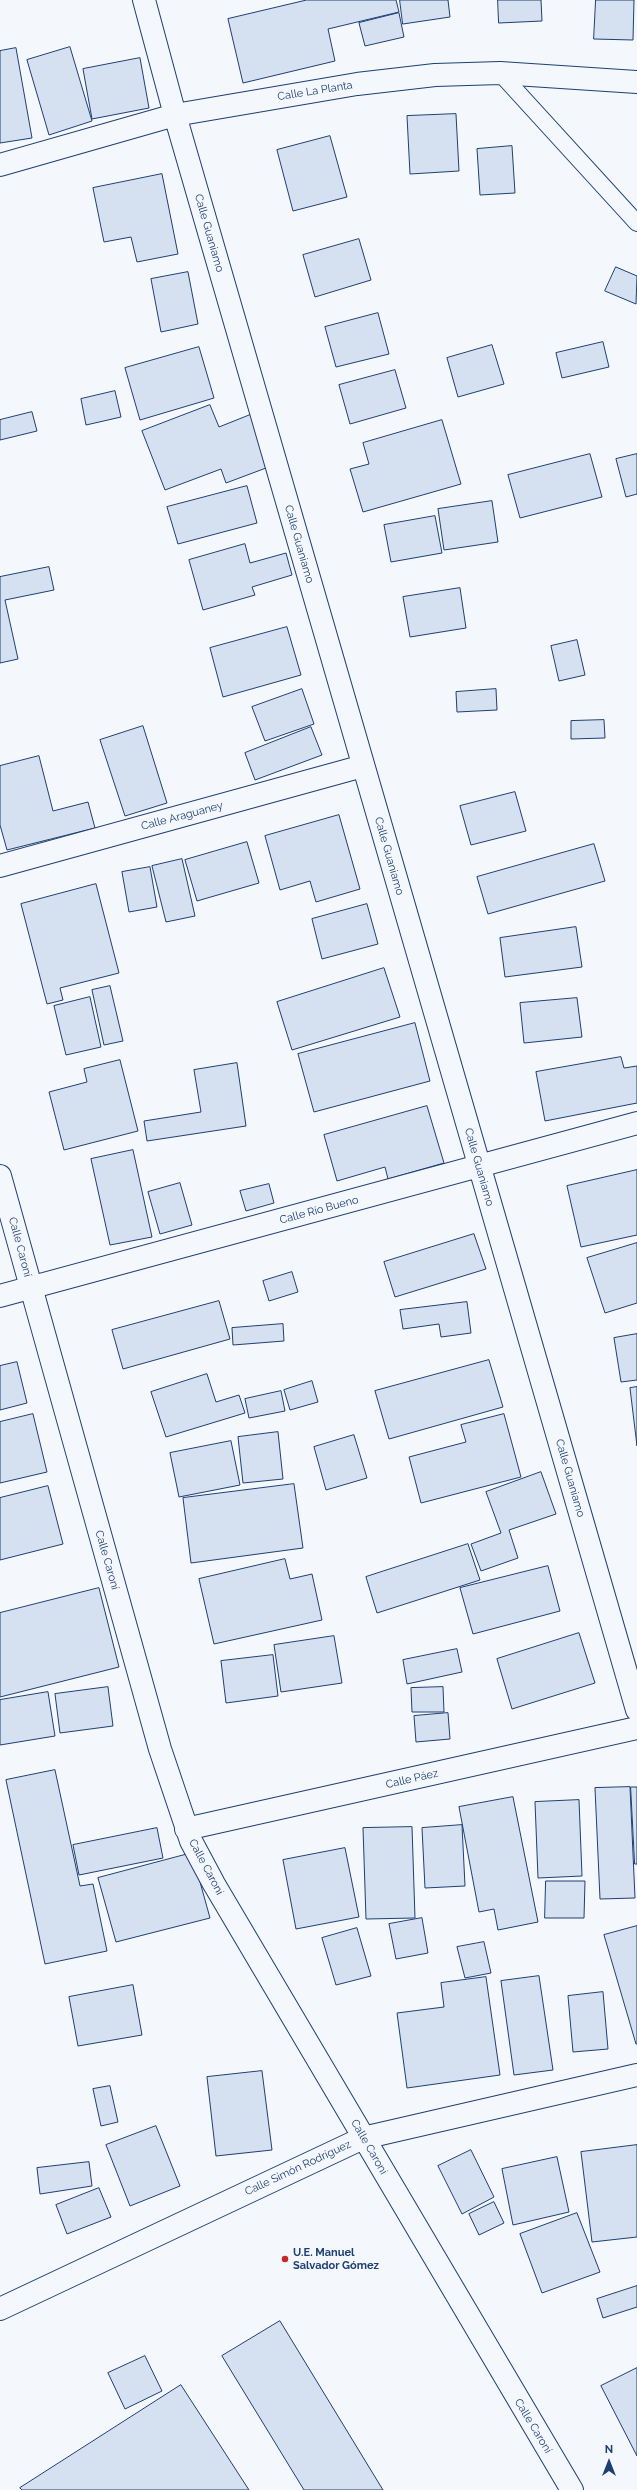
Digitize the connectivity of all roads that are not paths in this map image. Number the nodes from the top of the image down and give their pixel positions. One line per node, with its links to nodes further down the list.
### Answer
1 (144, 0): 4 (street, Calle Guaniamo)
2 (500, 73): 3 (street, Calle La Planta); 4 (street, Calle La Planta); 6 (lane)
3 (637, 82)
4 (175, 115): 5 (street, Calle La Planta); 7 (street, Calle Guaniamo)
5 (0, 165)
6 (637, 223)
7 (363, 766): 8 (street, Calle Araguaney); 10 (street, Calle Guaniamo)
8 (0, 866)
9 (637, 1123): 10 (street, Calle Río Bueno)
10 (479, 1166): 12 (street, Calle Río Bueno); 14 (street, Calle Guaniamo)
11 (0, 1176): 12 (street, Calle Caroní)
12 (31, 1289): 13 (street, Calle Río Bueno); 16 (street, Calle Caroní)
13 (0, 1296)
14 (637, 1710)
15 (637, 1728): 16 (street, Calle Páez)
16 (186, 1829): 18 (street, Calle Caroní)
17 (637, 2075): 18 (street, Calle Simón Rodríguez)
18 (363, 2138): 19 (street, Calle Simón Rodríguez); 20 (street, Calle Caroní)
19 (0, 2309)
20 (572, 2490)

